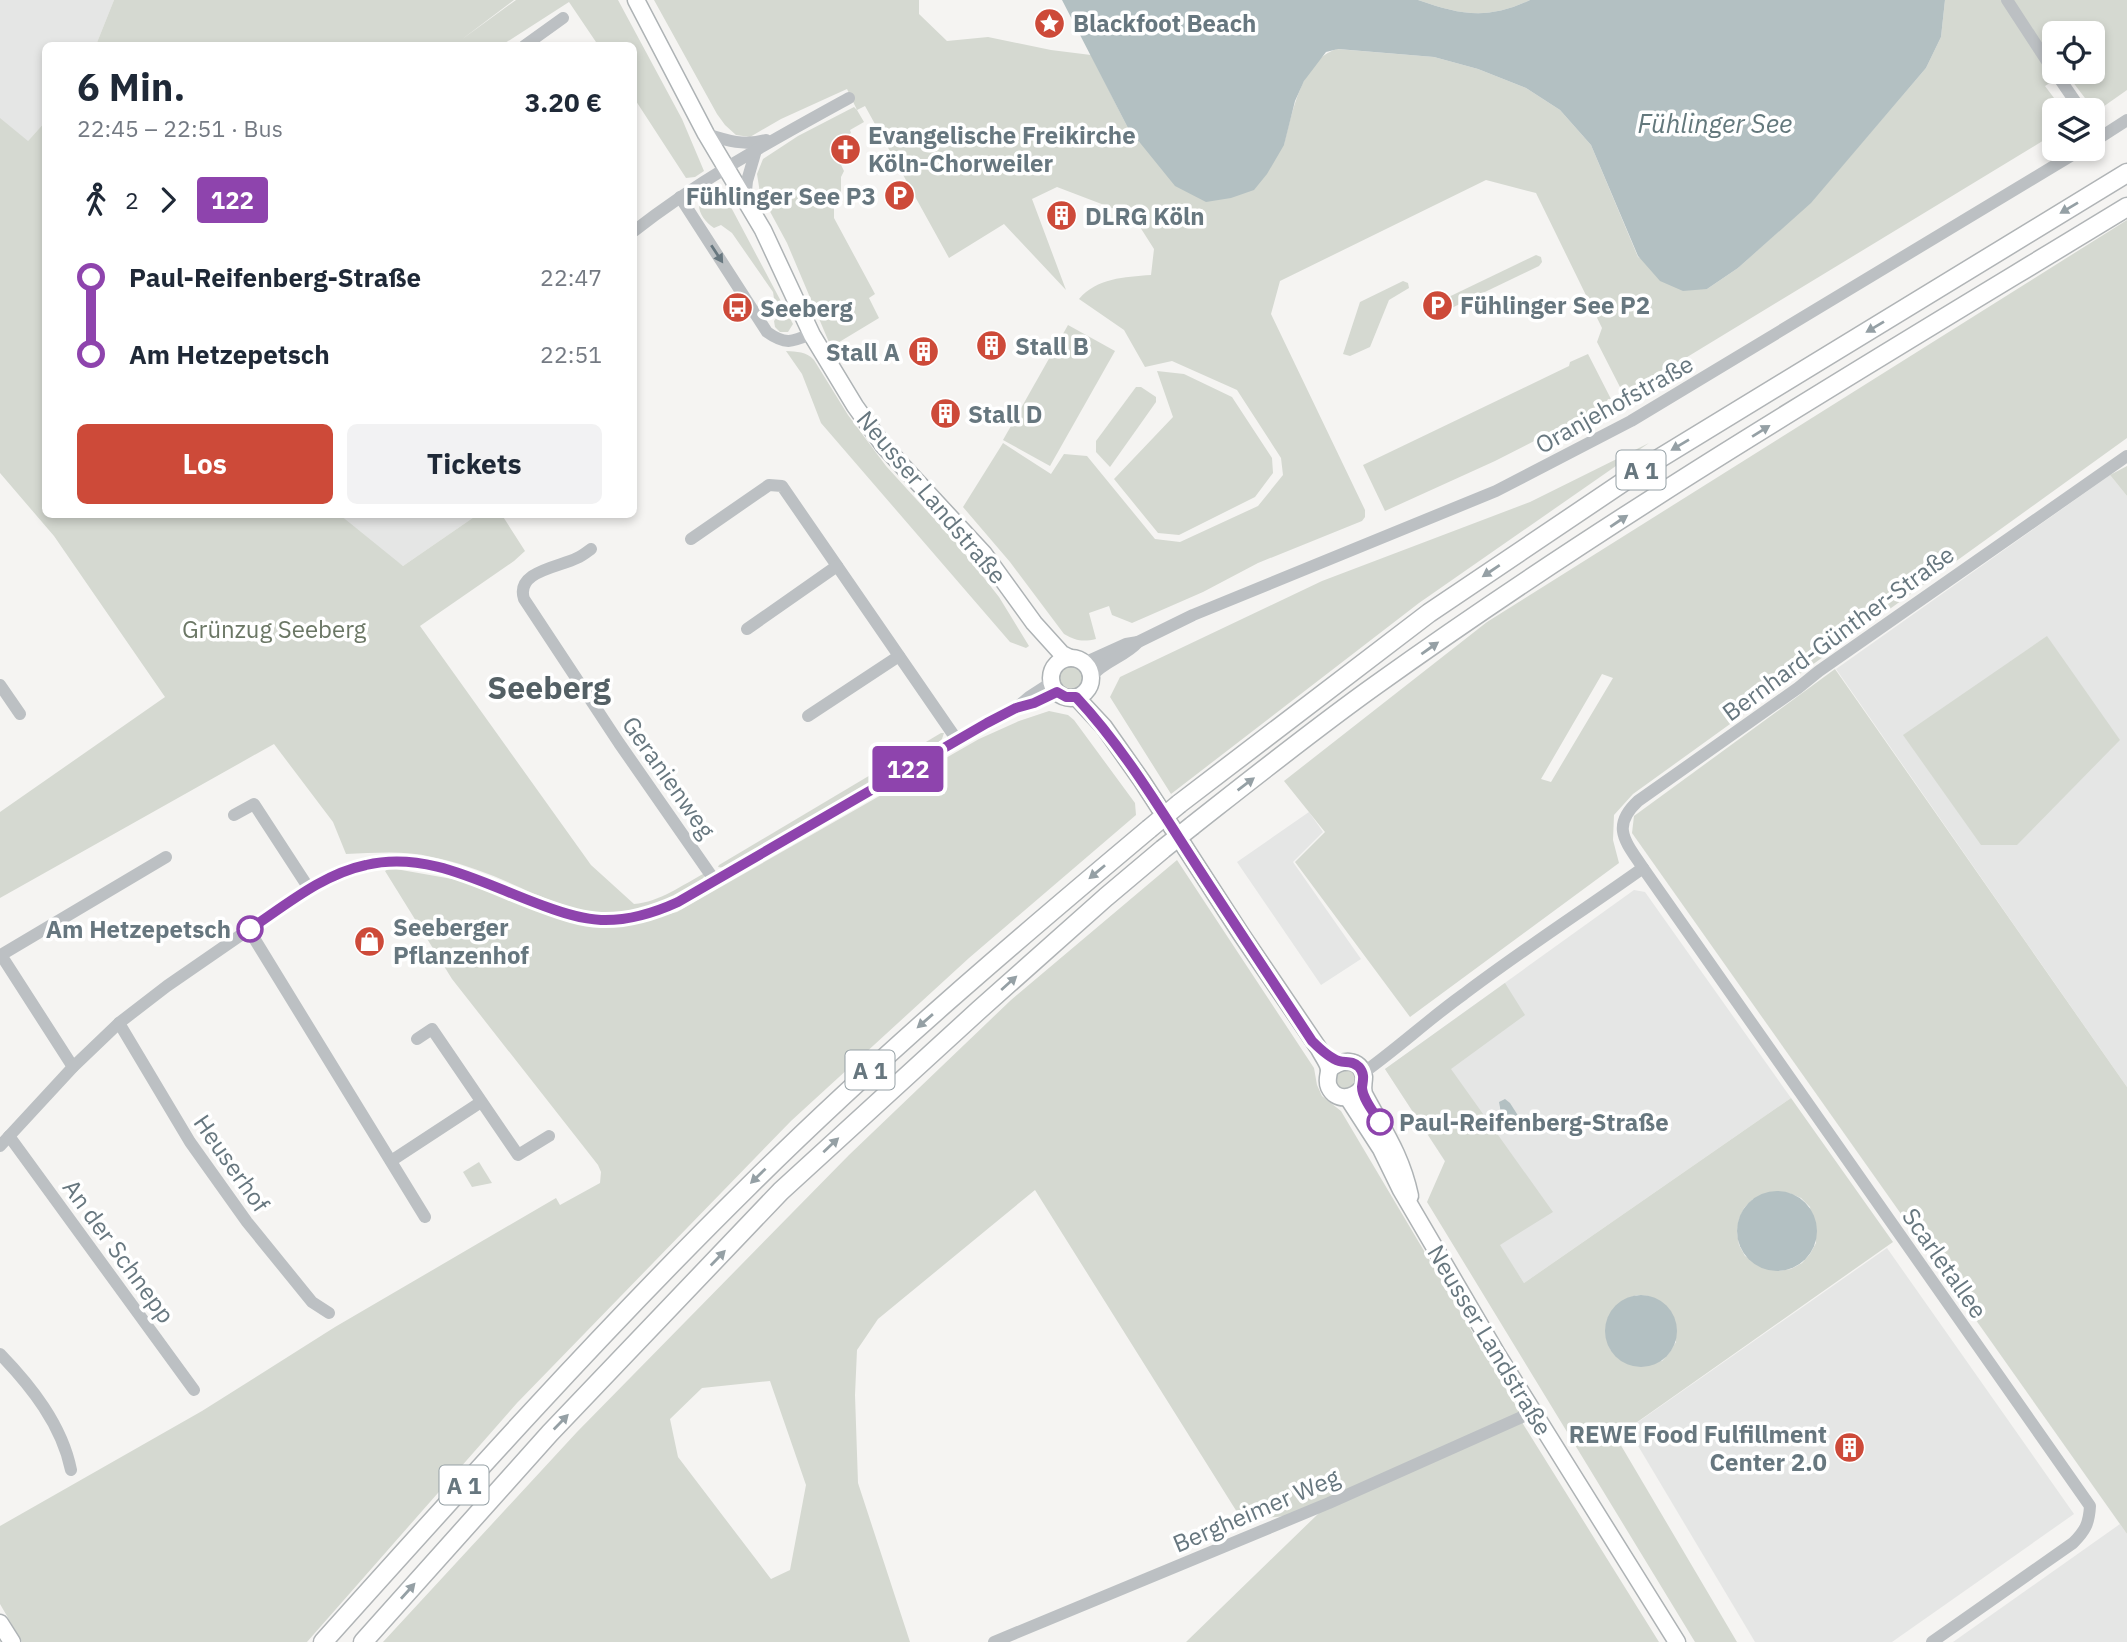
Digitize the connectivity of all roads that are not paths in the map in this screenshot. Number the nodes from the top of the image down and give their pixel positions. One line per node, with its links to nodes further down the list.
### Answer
1 (636, 0): 9 (main road, Neusser Landstraße)
2 (2007, 0): 5 (street)
3 (564, 18): 4 (street)
4 (530, 42)
5 (2042, 52)
6 (849, 99): 10 (street)
7 (2127, 120): 8 (street)
8 (2105, 132)
9 (706, 134): 10 (street); 13 (main road, Neusser Landstraße)
10 (777, 138): 11 (street)
11 (756, 150): 13 (street); 16 (street)
12 (2062, 161): 27 (street, Oranjehofstraße)
13 (726, 168): 15 (street); 16 (main road, Neusser Landstraße)
14 (2127, 173): 57 (highway, A 1, one-way to 57, bridge)
15 (680, 197): 18 (street); 19 (street, one-way to 19)
16 (745, 200): 19 (main road, Neusser Landstraße)
17 (2127, 207): 58 (highway, A 1, one-way to 17, bridge)
18 (637, 229)
19 (811, 334): 24 (main road, Neusser Landstraße)
20 (2127, 456): 35 (street, Bernhard-Günther-Straße)
21 (691, 539): 23 (street)
22 (592, 549): 36 (street, Geranienweg)
23 (837, 566): 25 (street); 26 (street)
24 (1034, 623): 27 (main road, Neusser Landstraße); 28 (main road, Neusser Landstraße)
25 (747, 629)
26 (899, 656): 31 (street); 32 (street)
27 (1082, 677): 28 (main road); 28 (main road); 41 (main road, Neusser Landstraße)
28 (1054, 680): 32 (street)
29 (0, 685): 30 (street)
30 (20, 714)
31 (808, 716)
32 (957, 740): 36 (street)
33 (234, 815): 37 (street)
34 (166, 857): 42 (street)
35 (1643, 868): 43 (street); 61 (street, Scarletallee)
36 (715, 881): 37 (street)
37 (310, 890): 38 (street)
38 (249, 930): 39 (street); 48 (street)
39 (119, 1023): 42 (street); 50 (street, Heuserhof)
40 (417, 1039): 44 (street)
41 (1334, 1066): 43 (main road); 43 (main road, Neusser Landstraße)
42 (73, 1067): 45 (street)
43 (1358, 1081): 53 (main road, Neusser Landstraße)
44 (481, 1102): 46 (street); 48 (street)
45 (9, 1136): 47 (street); 52 (street, An der Schnepp)
46 (549, 1136)
47 (0, 1146)
48 (391, 1161): 49 (street)
49 (425, 1217)
50 (329, 1313)
51 (0, 1353): 54 (street)
52 (194, 1390)
53 (1533, 1412): 59 (street, Bergheimer Weg); 60 (main road, Neusser Landstraße)
54 (71, 1470)
55 (0, 1623): 56 (main road)
56 (12, 1642)
57 (323, 1642)
58 (363, 1642)
59 (994, 1642)
60 (1677, 1642)
61 (1932, 1642)

